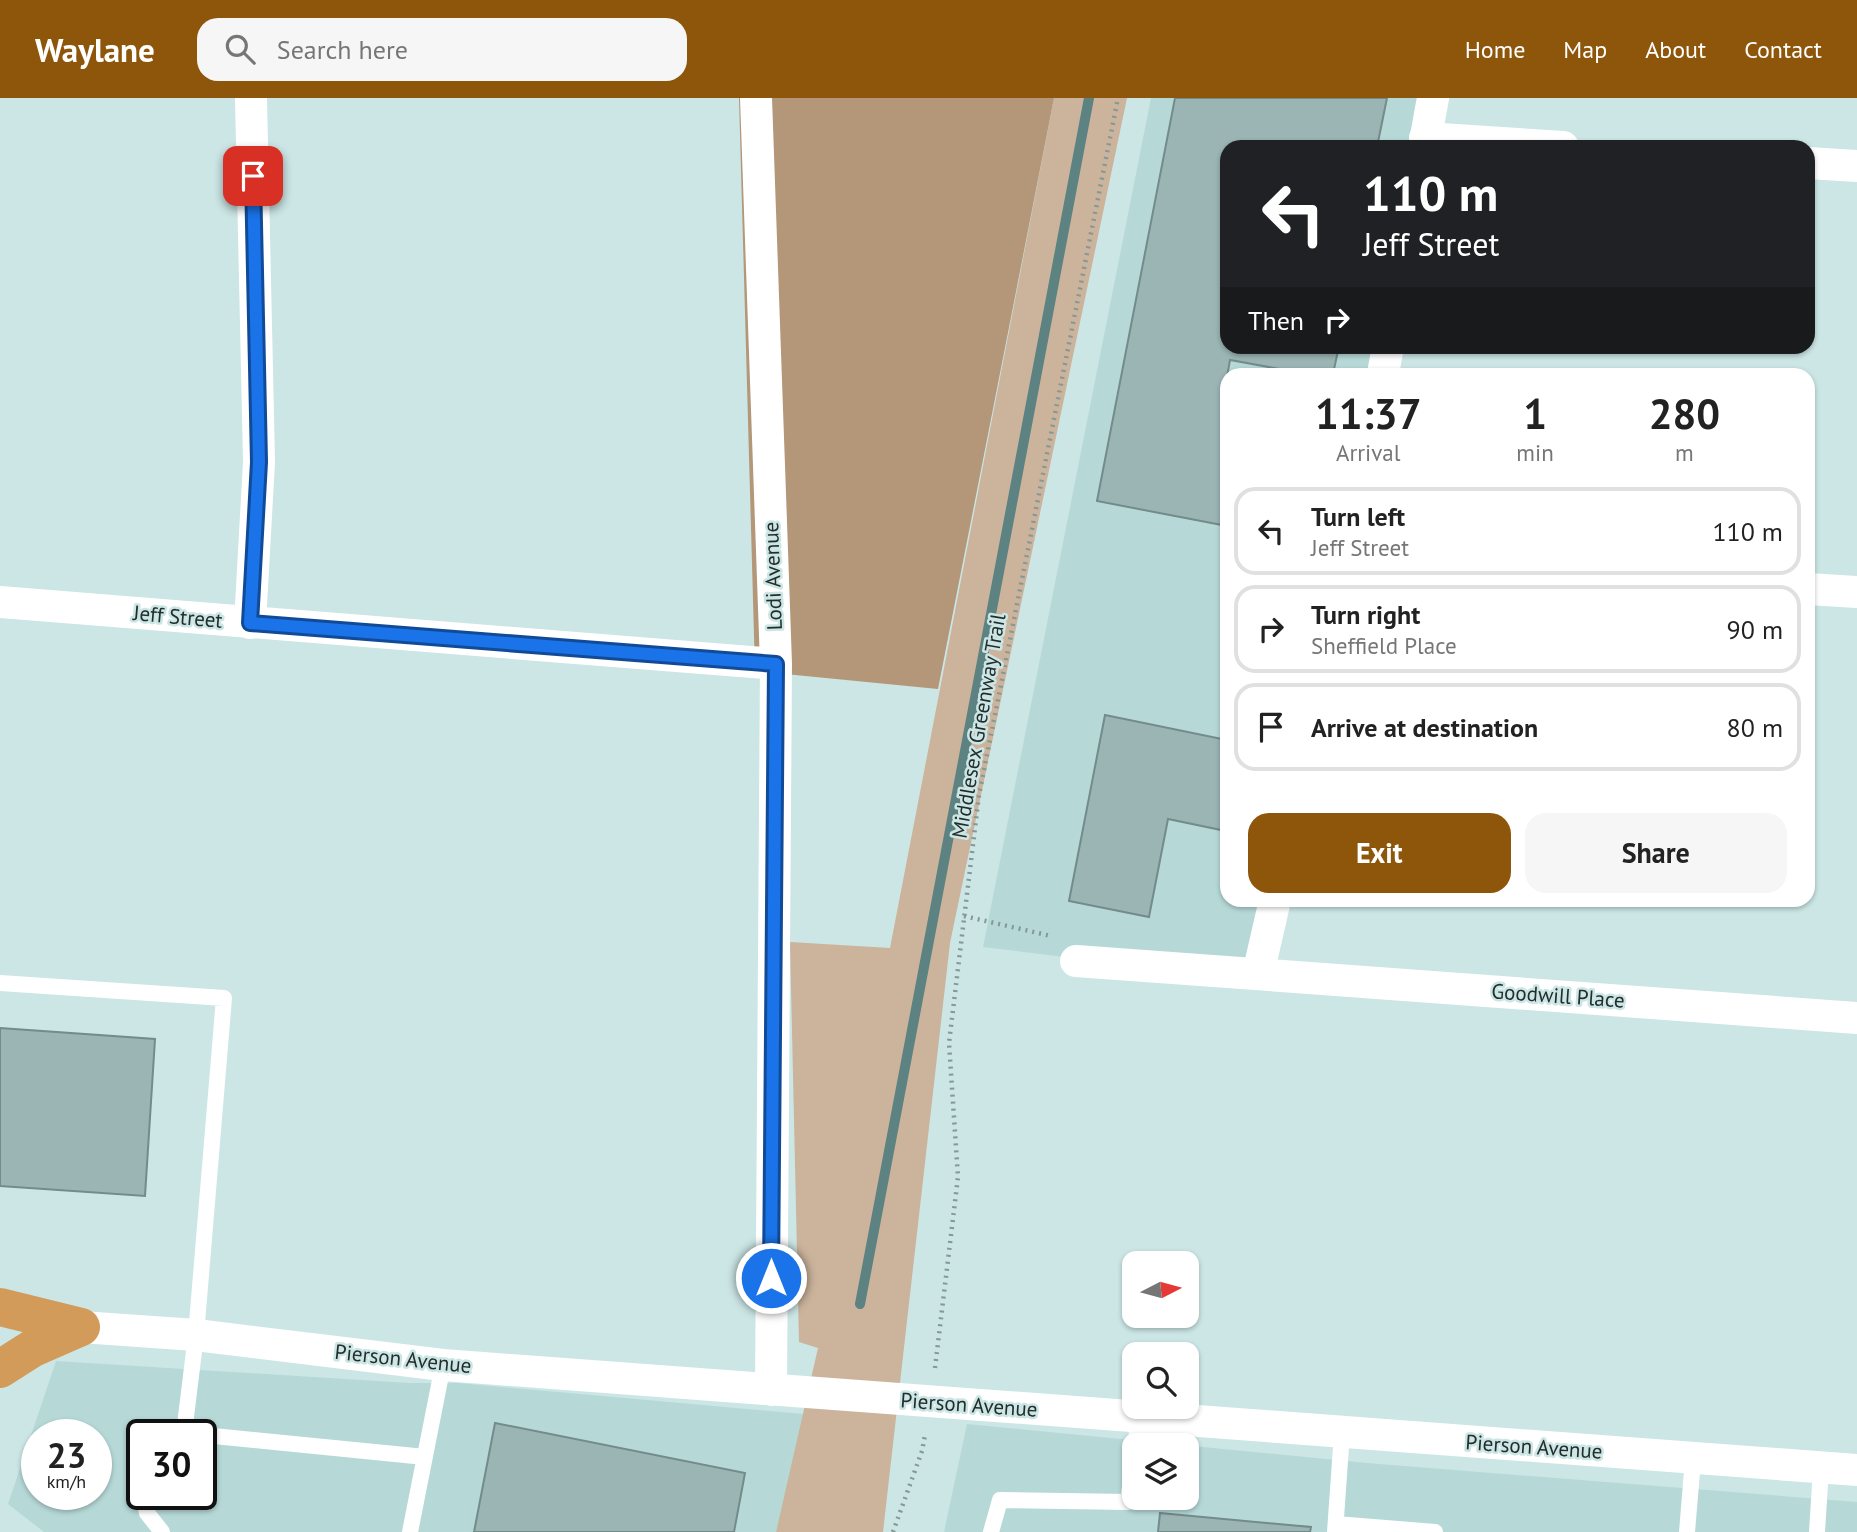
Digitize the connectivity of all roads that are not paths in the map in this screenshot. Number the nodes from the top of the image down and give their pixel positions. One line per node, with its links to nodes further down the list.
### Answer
1 (251, 98): 10 (street)
2 (756, 98): 11 (street, Lodi Avenue)
3 (1433, 98): 4 (street)
4 (1425, 140)
5 (1815, 163): 6 (street)
6 (1857, 166)
7 (1815, 590): 8 (street)
8 (1857, 593)
9 (0, 602): 10 (street, Jeff Street)
10 (250, 623): 11 (street, Jeff Street)
11 (776, 664): 22 (street, Lodi Avenue)
12 (1273, 907): 14 (street)
13 (1076, 961): 14 (street, Goodwill Place)
14 (1258, 974): 16 (street, Goodwill Place)
15 (0, 983): 19 (lane)
16 (1857, 1018)
17 (0, 1307): 18 (highway)
18 (81, 1326): 19 (street, Pierson Avenue); 21 (highway)
19 (196, 1335): 20 (street, Pierson Avenue); 23 (lane)
20 (443, 1365): 22 (street, Pierson Avenue); 27 (lane)
21 (0, 1369)
22 (771, 1390): 24 (street, Pierson Avenue)
23 (185, 1419)
24 (1137, 1432): 25 (street, Pierson Avenue)
25 (1342, 1433): 28 (street, Pierson Avenue); 33 (lane)
26 (217, 1437): 27 (lane)
27 (425, 1457): 35 (lane)
28 (1693, 1459): 29 (street, Pierson Avenue); 38 (lane)
29 (1821, 1468): 30 (street, Pierson Avenue); 39 (lane)
30 (1857, 1469)
31 (1122, 1502): 36 (lane)
32 (146, 1510): 34 (lane)
33 (1336, 1528): 37 (lane)
34 (162, 1532)
35 (410, 1532)
36 (991, 1532)
37 (1434, 1532)
38 (1687, 1532)
39 (1817, 1532)

